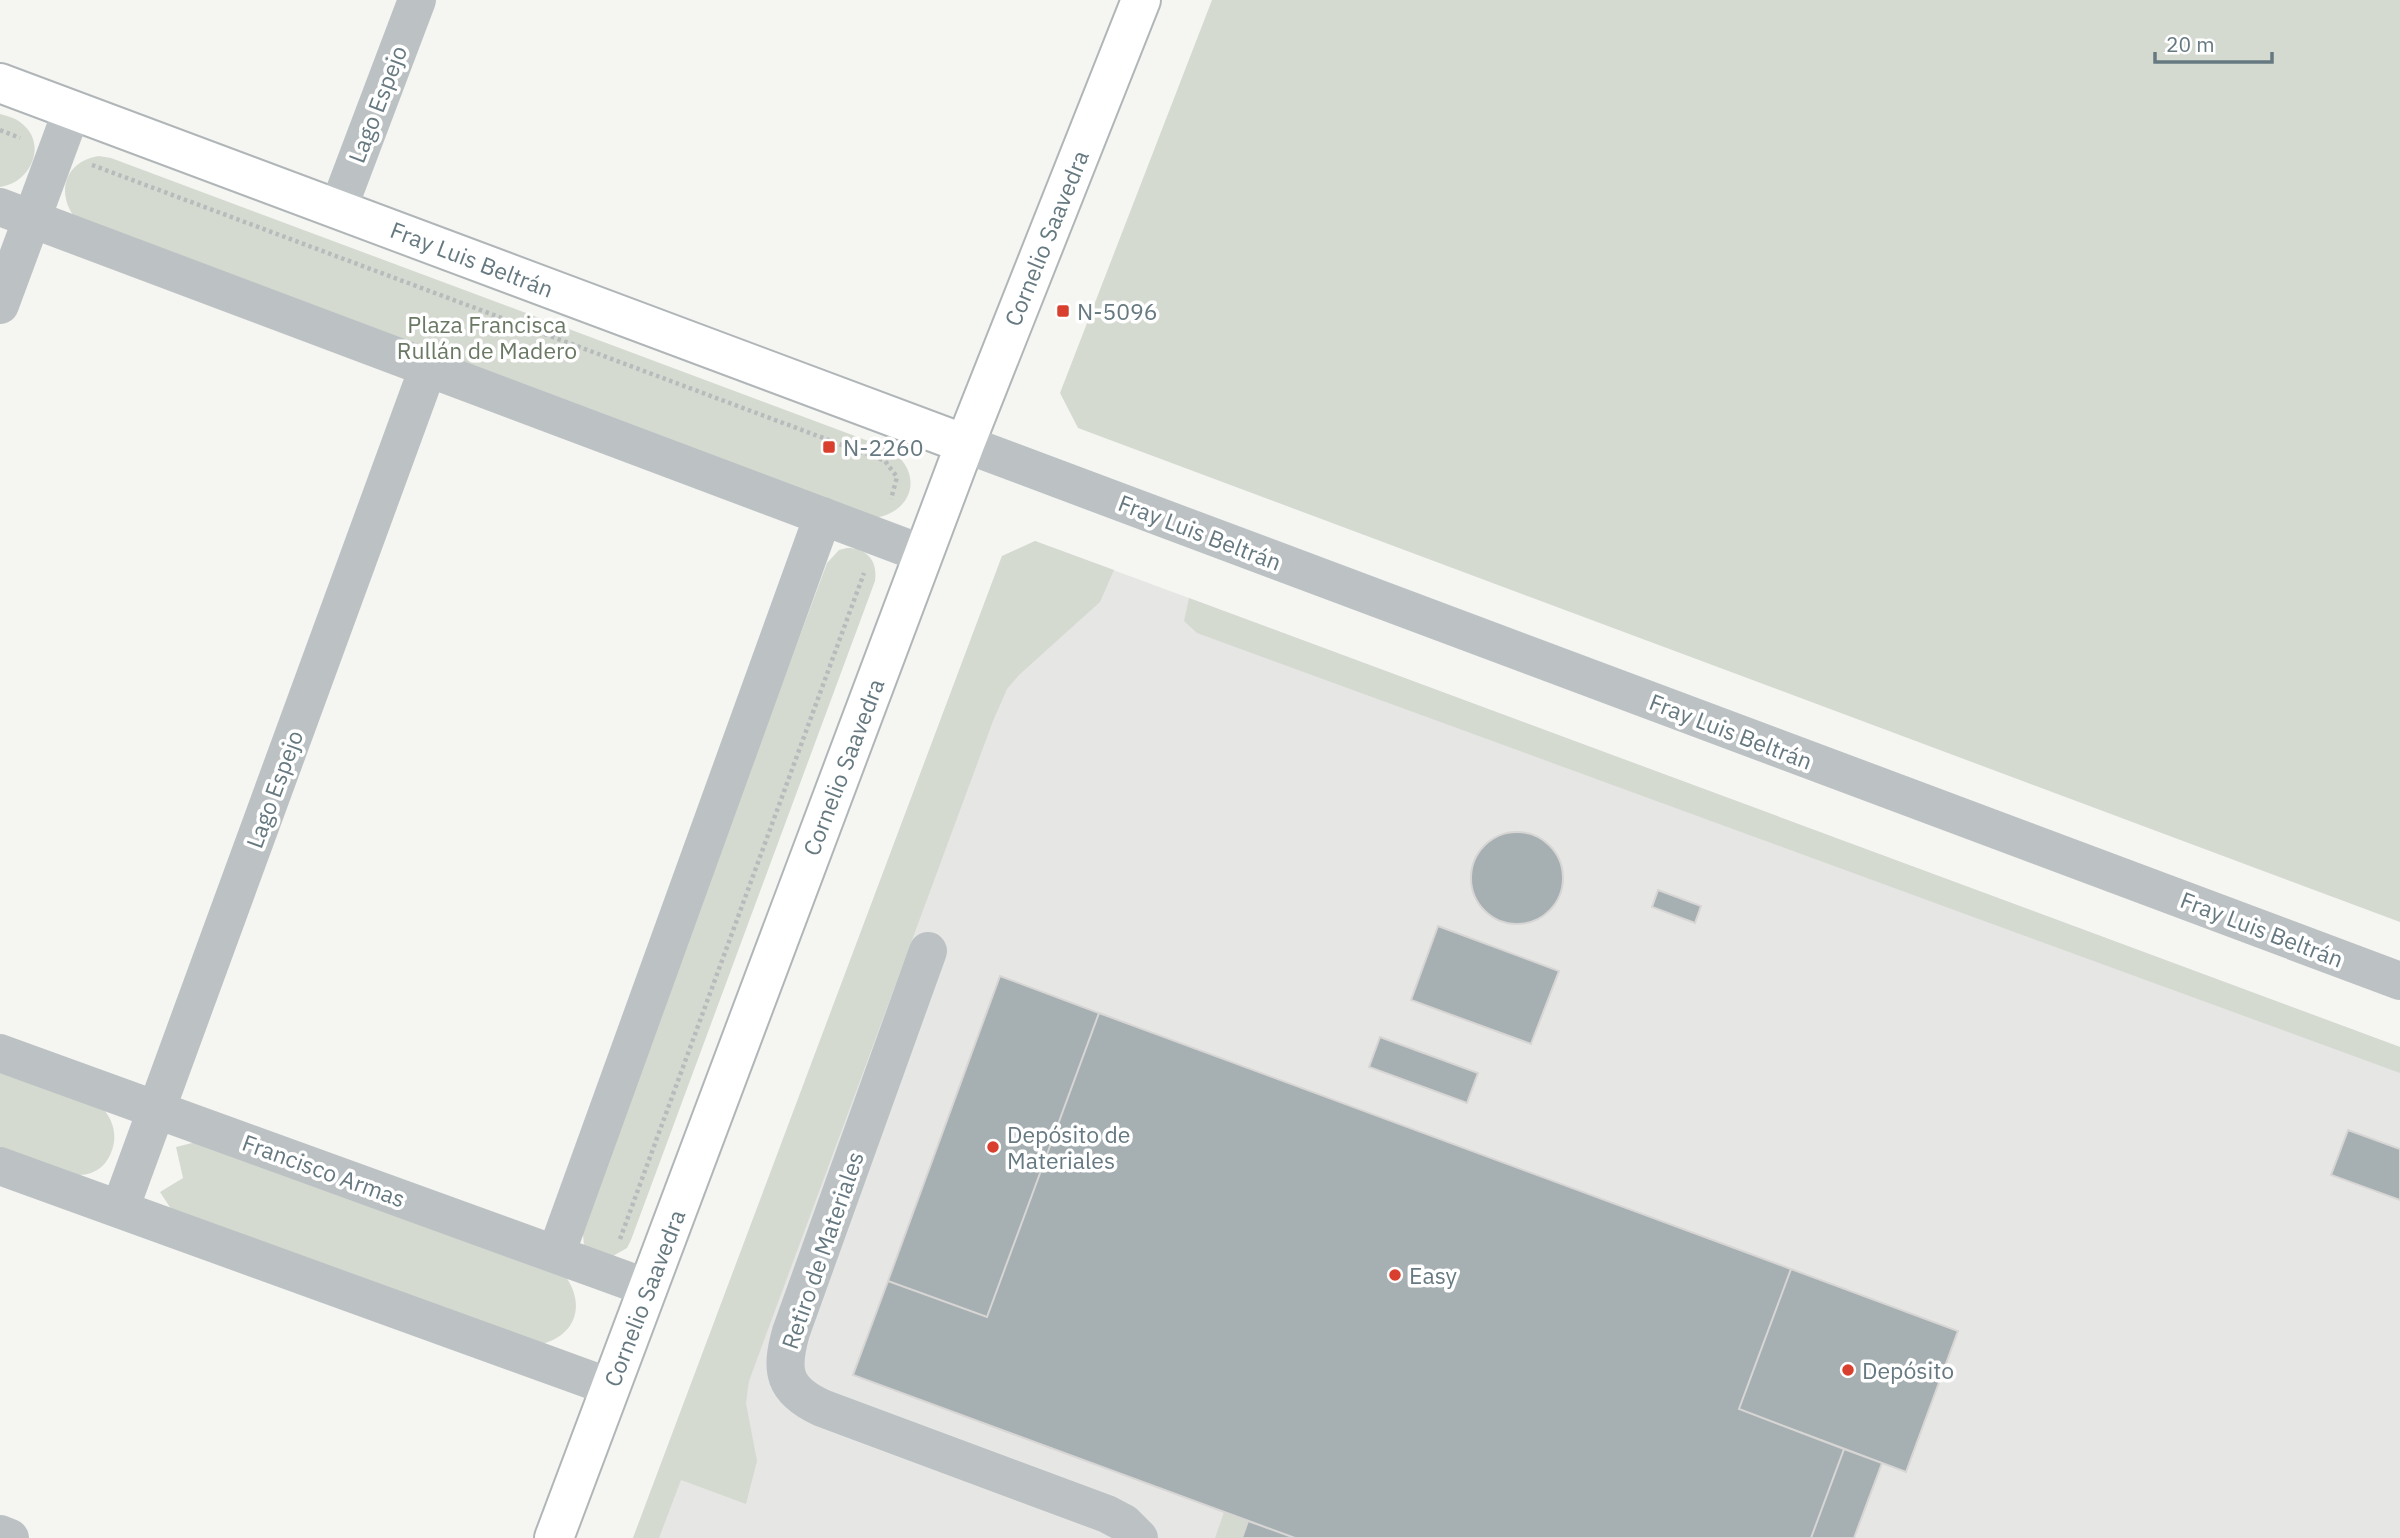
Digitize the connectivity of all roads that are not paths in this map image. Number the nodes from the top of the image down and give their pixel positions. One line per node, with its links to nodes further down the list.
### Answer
1 (417, 0): 5 (street, Lago Espejo)
2 (1141, 0): 9 (main road, Cornelio Saavedra)
3 (0, 83): 4 (main road, Fray Luis Beltrán)
4 (72, 110): 5 (main road, Fray Luis Beltrán); 6 (street)
5 (338, 209): 9 (main road, Fray Luis Beltrán)
6 (16, 213): 7 (street); 8 (street)
7 (0, 305)
8 (428, 368): 10 (street); 15 (street, Lago Espejo)
9 (965, 444): 11 (main road, Cornelio Saavedra); 13 (street, Fray Luis Beltrán)
10 (823, 516): 11 (street); 18 (street)
11 (923, 554): 19 (main road, Cornelio Saavedra)
12 (928, 951): 24 (street, Retiro de Materiales)
13 (2400, 981)
14 (0, 1053): 15 (street, Francisco Armas)
15 (156, 1110): 17 (street, Lago Espejo); 18 (street, Francisco Armas)
16 (0, 1166): 17 (street)
17 (120, 1209): 20 (street)
18 (556, 1254): 19 (street, Francisco Armas)
19 (648, 1288): 20 (main road, Cornelio Saavedra)
20 (610, 1387): 23 (main road, Cornelio Saavedra)
21 (0, 1534): 22 (street)
22 (10, 1538)
23 (554, 1538)
24 (1139, 1538)

